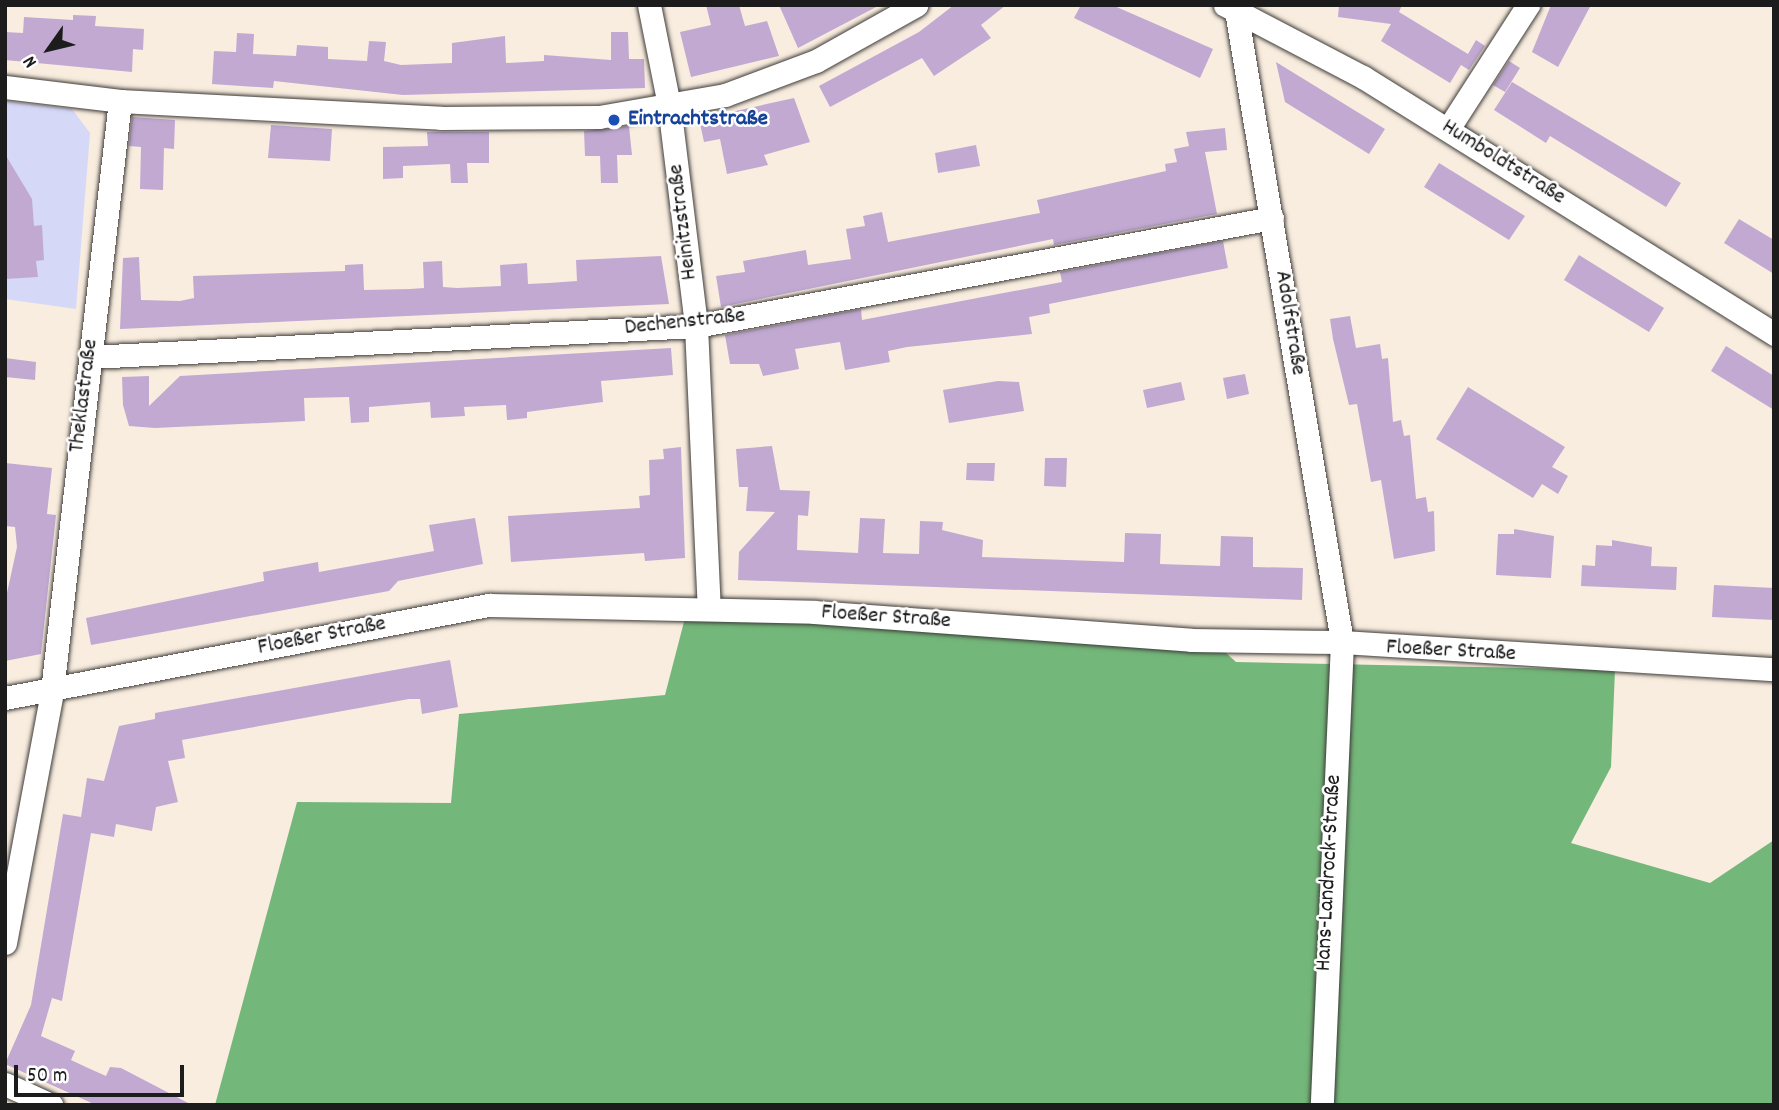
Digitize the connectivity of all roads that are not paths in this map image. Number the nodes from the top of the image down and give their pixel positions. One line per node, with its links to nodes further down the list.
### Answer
1 (649, 5): 7 (street, Heinitzstraße)
2 (916, 5): 7 (street)
3 (1528, 5): 8 (street)
4 (1231, 7): 8 (street, Humboldtstraße); 9 (street, Adolfstraße)
5 (5, 87): 6 (street)
6 (120, 101): 7 (street); 12 (street, Theklastraße)
7 (669, 105): 10 (street, Heinitzstraße)
8 (1448, 129): 11 (street, Humboldtstraße)
9 (1272, 218): 10 (street, Dechenstraße); 14 (street, Adolfstraße)
10 (696, 326): 12 (street, Dechenstraße); 13 (street, Heinitzstraße)
11 (1774, 334)
12 (90, 357): 16 (street, Theklastraße)
13 (709, 608): 14 (street, Floeßer Straße); 16 (street, Floeßer Straße)
14 (1342, 642): 15 (street, Floeßer Straße); 21 (street, Hans-Landrock-Straße)
15 (1774, 669)
16 (52, 691): 17 (street, Floeßer Straße); 18 (street, Theklastraße)
17 (5, 698)
18 (5, 943)
19 (5, 1084): 20 (street)
20 (51, 1105)
21 (1322, 1105)

